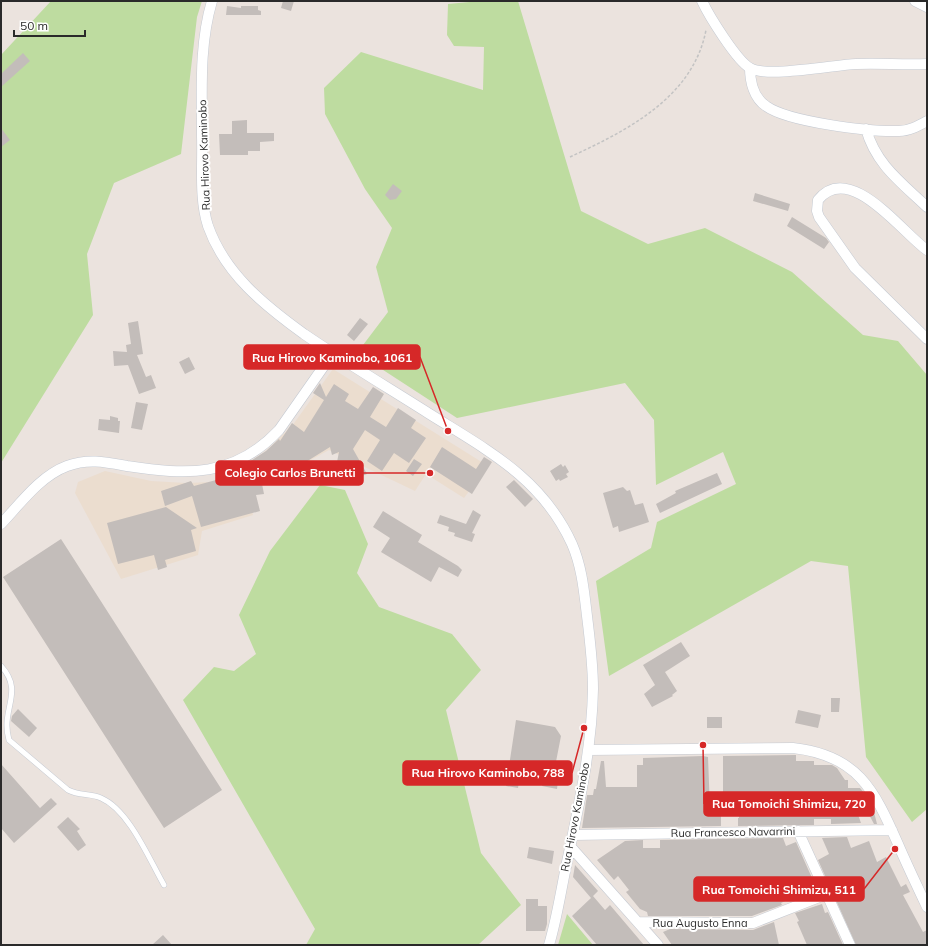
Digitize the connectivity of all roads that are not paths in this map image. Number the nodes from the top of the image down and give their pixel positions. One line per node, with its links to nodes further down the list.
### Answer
1 (212, 1): 12 (street, Rua Hirovo Kaminobo)
2 (702, 1): 6 (street)
3 (915, 1): 4 (street)
4 (927, 7)
5 (927, 64): 6 (street)
6 (750, 68): 8 (street)
7 (927, 121): 8 (street)
8 (866, 129): 9 (street)
9 (927, 207)
10 (927, 250): 11 (street)
11 (927, 339)
12 (333, 354): 13 (street); 16 (street, Rua Hirovo Kaminobo)
13 (1, 524)
14 (1, 666): 15 (lane)
15 (2, 721): 21 (lane)
16 (588, 750): 17 (street); 19 (street, Rua Hirovo Kaminobo)
17 (892, 830): 18 (street, Rua Francesco Navarrini); 23 (street)
18 (798, 831): 19 (street, Rua Francesco Navarrini); 22 (street)
19 (573, 835): 20 (street, Rua Hirovo Kaminobo)
20 (570, 846): 24 (street); 25 (street, Rua Hirovo Kaminobo)
21 (164, 885)
22 (827, 894): 24 (street, Rua Augusto Enna); 27 (street)
23 (927, 907)
24 (639, 922): 26 (street)
25 (549, 945)
26 (658, 945)
27 (850, 945)

